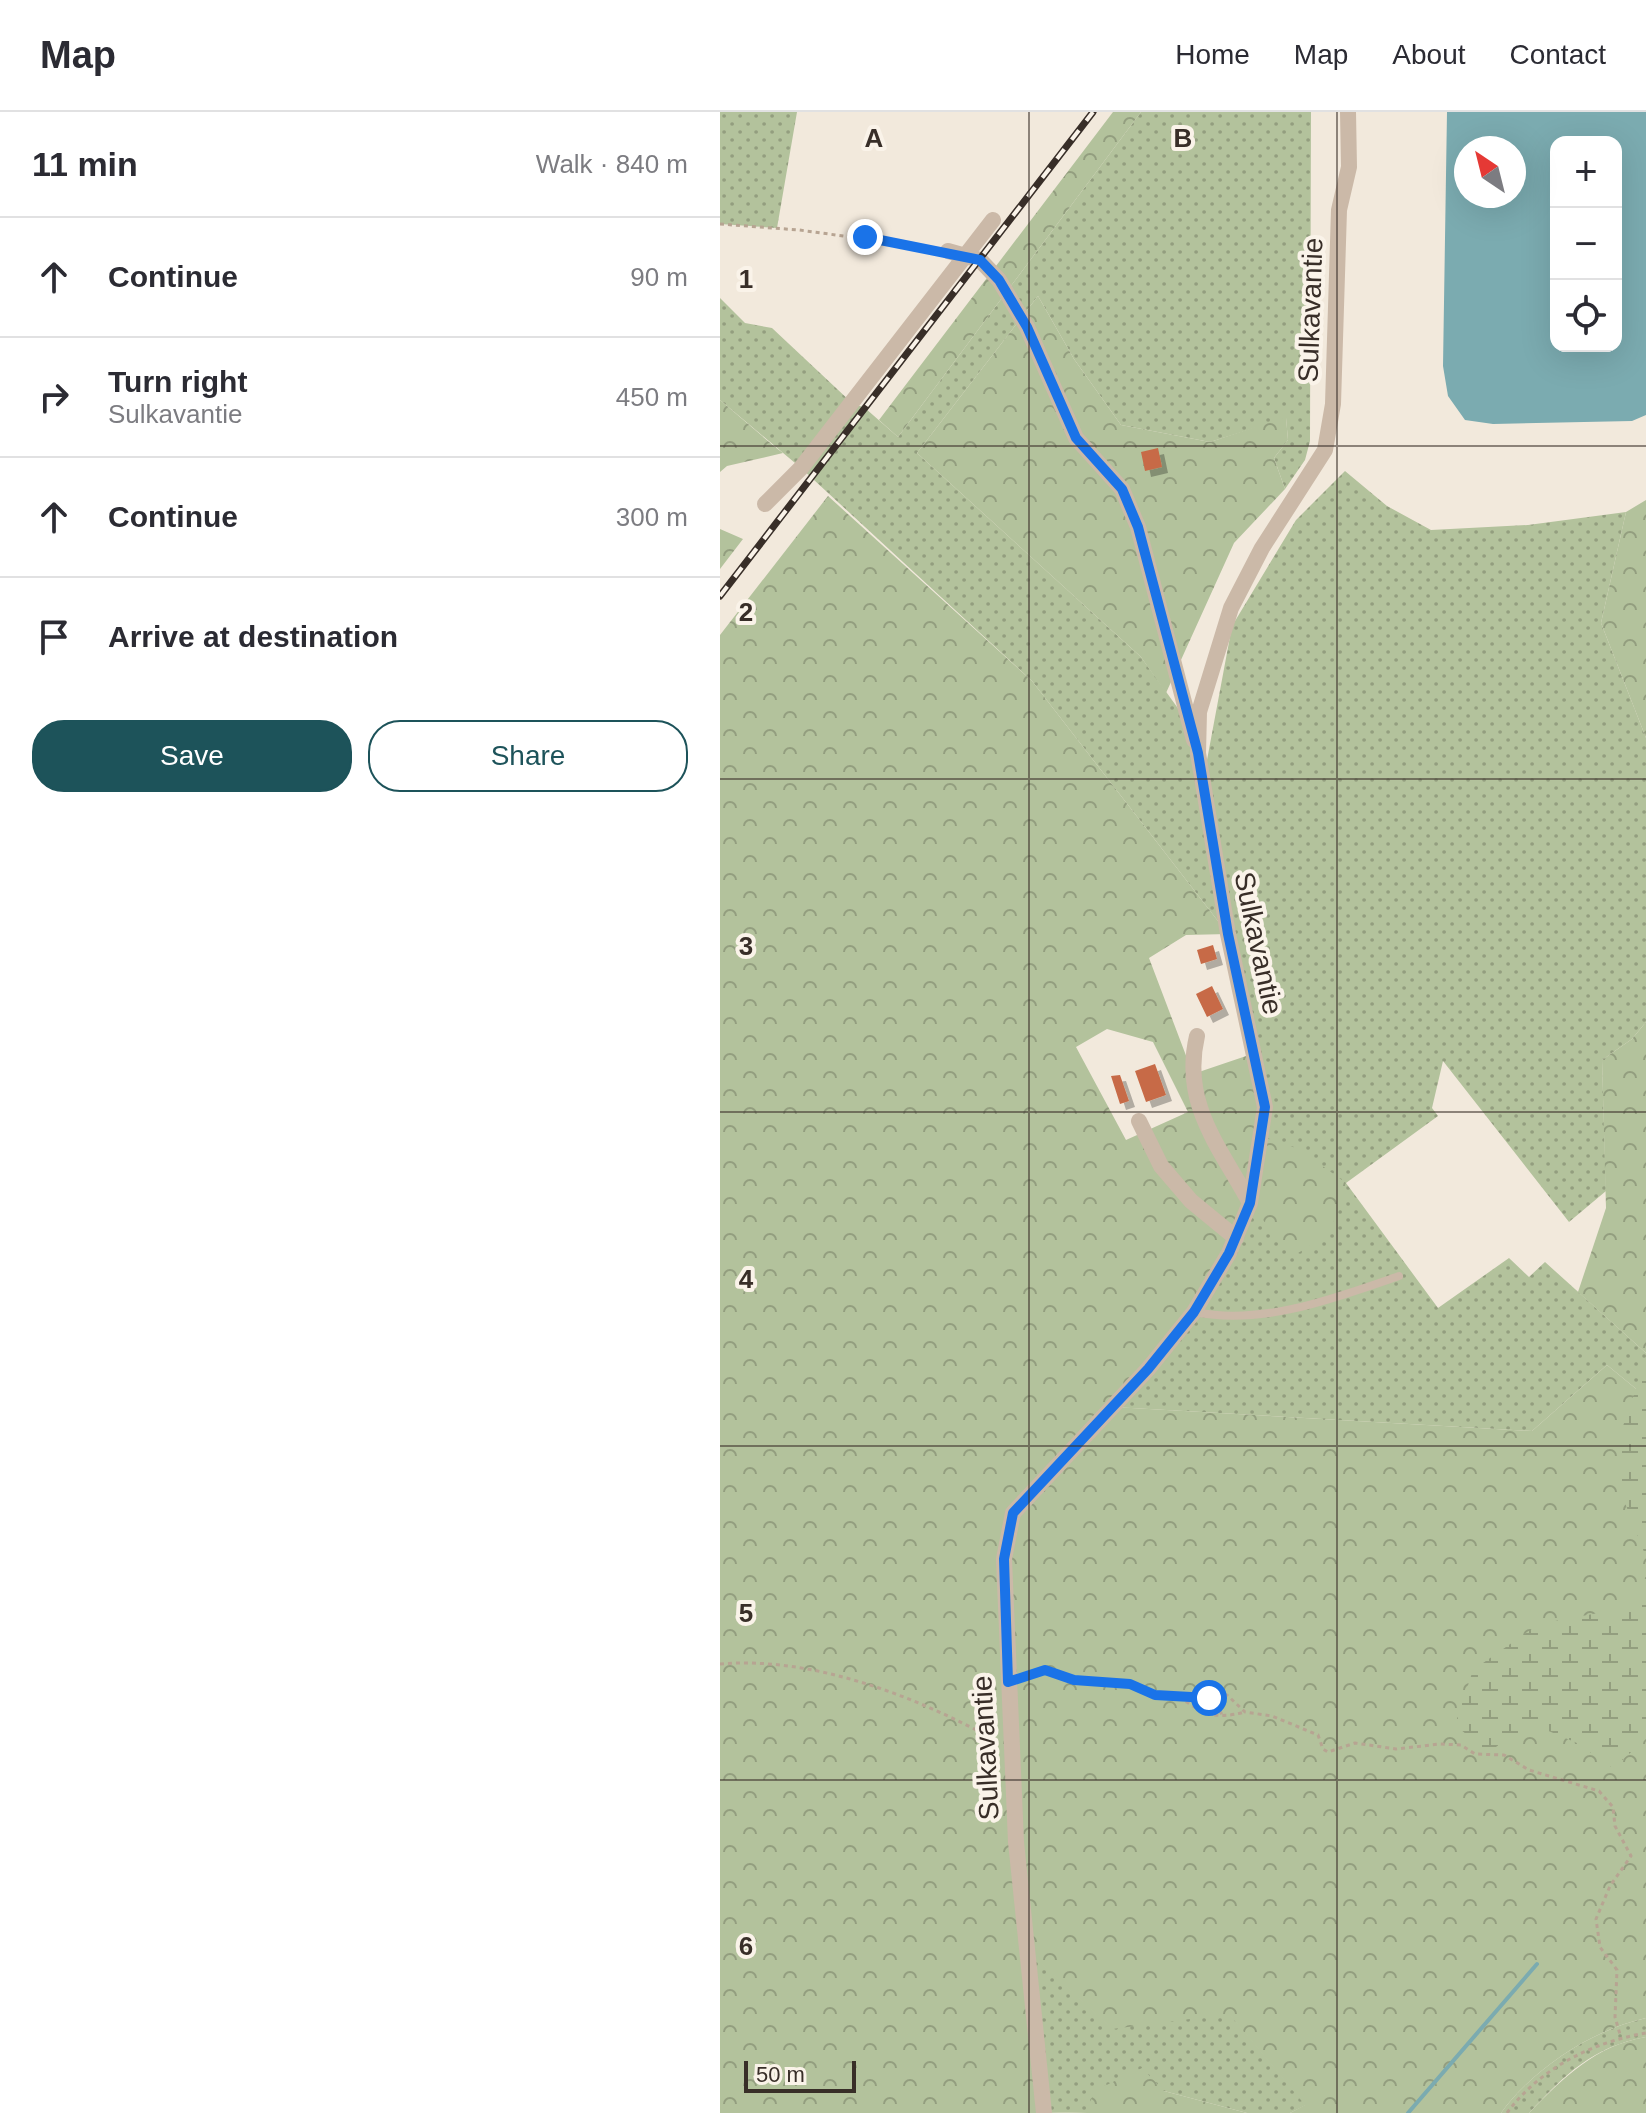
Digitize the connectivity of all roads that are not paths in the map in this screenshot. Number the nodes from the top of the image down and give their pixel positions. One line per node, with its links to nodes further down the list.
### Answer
1 (1348, 112): 6 (street, Sulkavantie)
2 (993, 220): 4 (street)
3 (948, 251): 4 (street)
4 (967, 256): 5 (street); 6 (street)
5 (765, 504)
6 (1198, 753): 9 (street, Sulkavantie)
7 (1197, 1036): 9 (street)
8 (1139, 1121): 10 (street)
9 (1250, 1203): 10 (street, Sulkavantie)
10 (1236, 1238): 12 (street, Sulkavantie)
11 (1399, 1276): 12 (lane)
12 (1194, 1312): 13 (street, Sulkavantie)
13 (1044, 2113)

